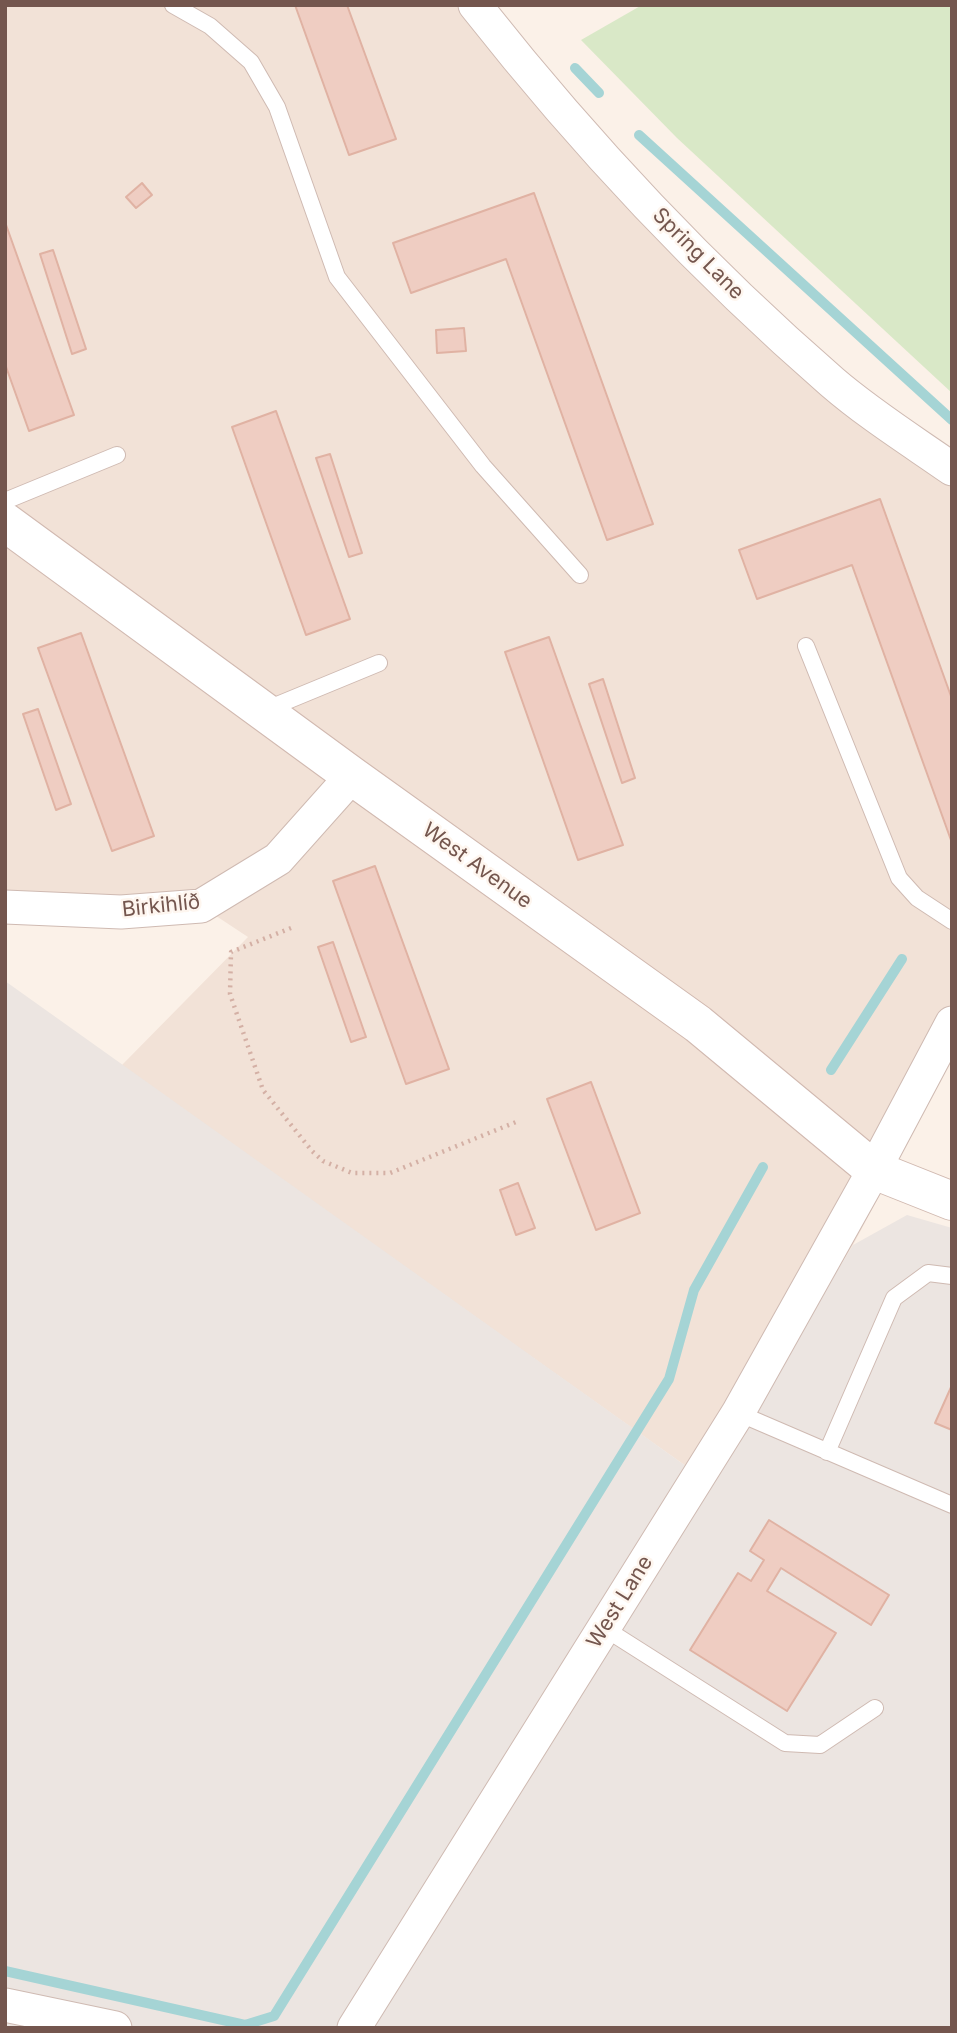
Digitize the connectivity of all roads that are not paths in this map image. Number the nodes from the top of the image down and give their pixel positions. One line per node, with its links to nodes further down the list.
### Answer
1 (173, 5): 7 (lane)
2 (475, 5): 4 (street, Spring Lane)
3 (117, 455): 5 (lane)
4 (952, 470)
5 (5, 500)
6 (5, 522): 10 (street, West Avenue)
7 (580, 575)
8 (806, 646): 13 (lane)
9 (379, 663): 10 (lane)
10 (265, 710): 11 (street, West Avenue)
11 (352, 776): 12 (street, Birkihlíð); 15 (street, West Avenue)
12 (5, 907)
13 (952, 921)
14 (952, 1023): 15 (street)
15 (874, 1170): 16 (street, West Avenue); 18 (street, West Lane)
16 (952, 1200)
17 (952, 1276): 19 (lane)
18 (737, 1413): 19 (lane); 21 (street, West Lane)
19 (827, 1452): 20 (lane)
20 (952, 1505)
21 (604, 1628): 22 (lane); 25 (street, West Lane)
22 (875, 1708)
23 (5, 2005): 24 (street)
24 (116, 2028)
25 (354, 2028)

